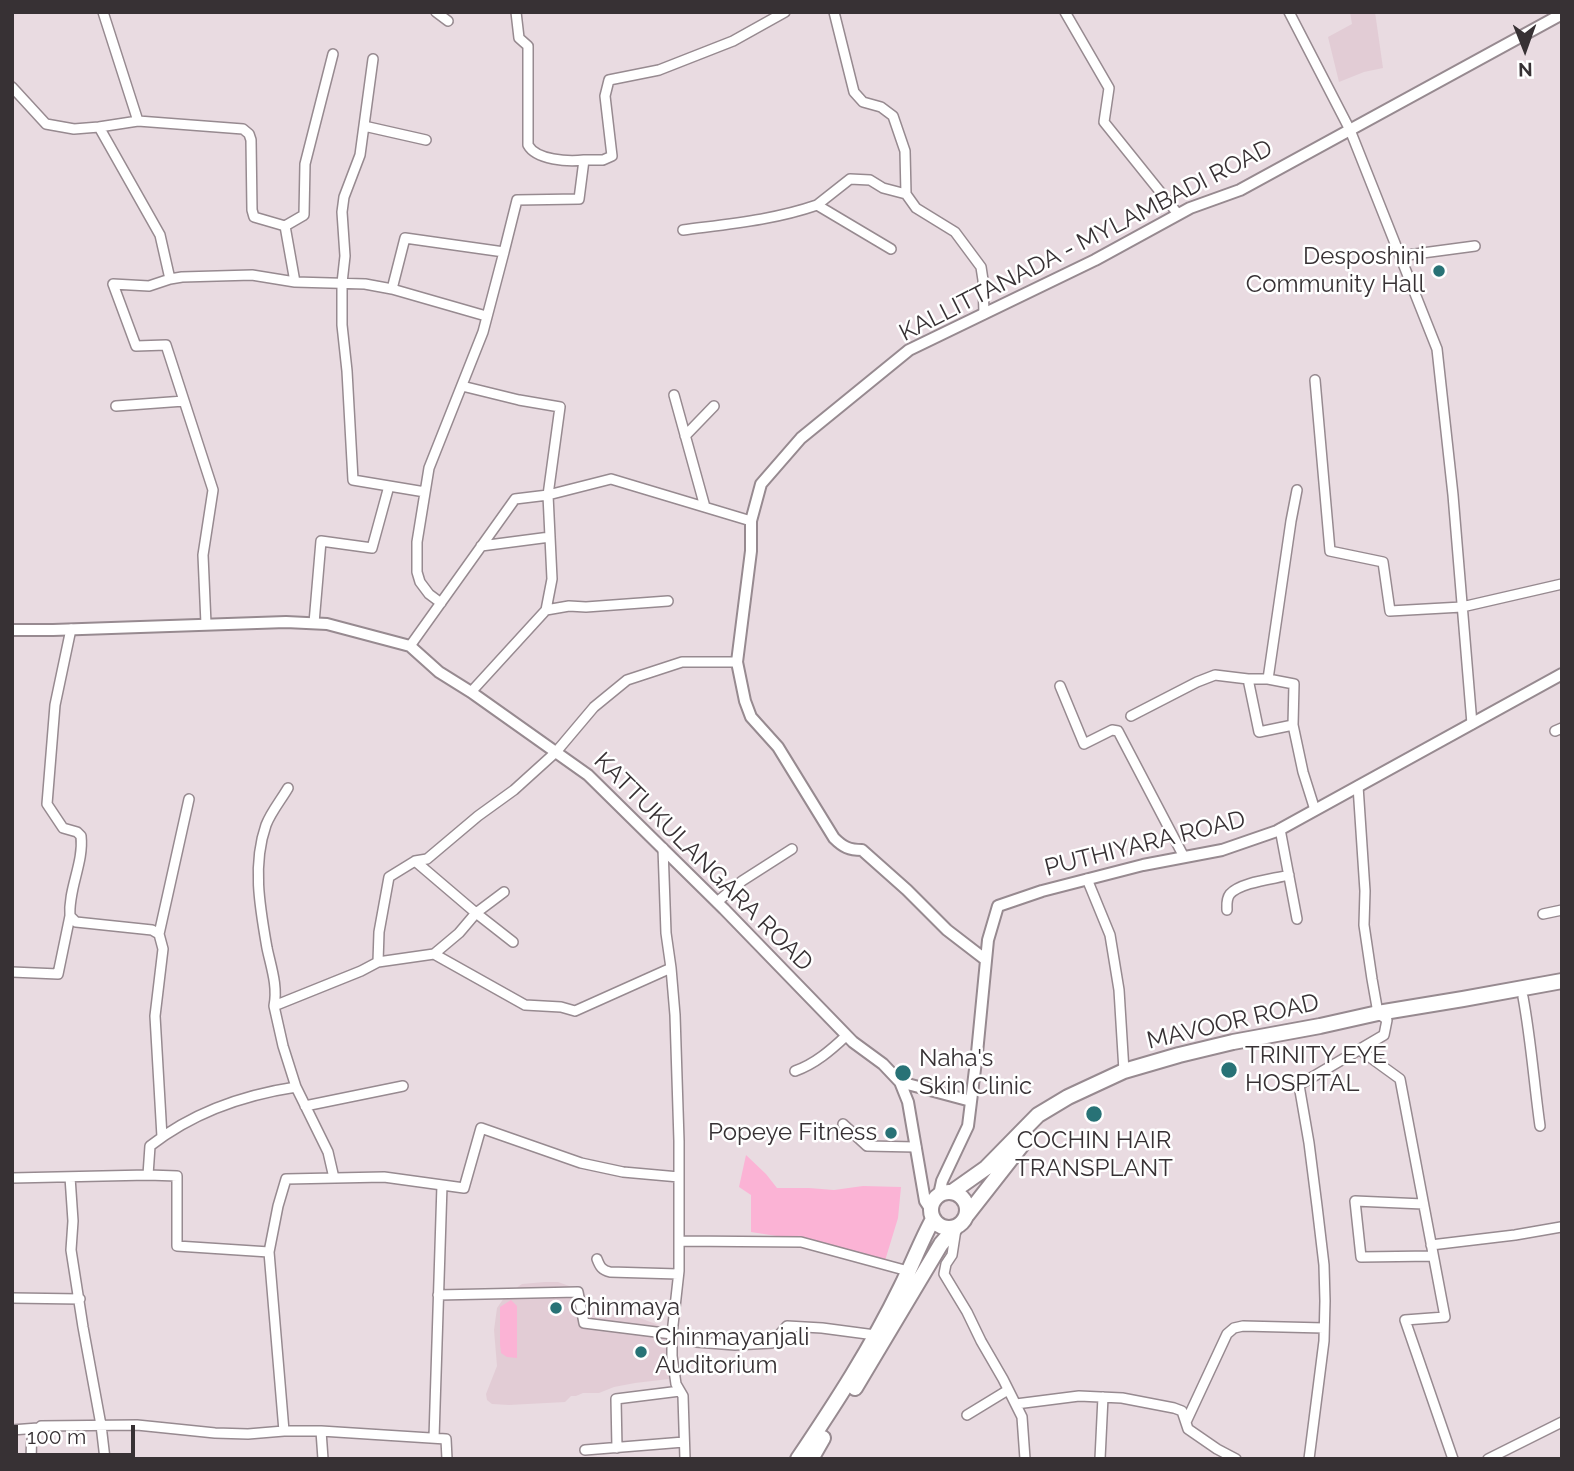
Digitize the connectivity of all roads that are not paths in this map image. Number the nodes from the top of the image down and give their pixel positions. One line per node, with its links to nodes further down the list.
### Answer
1 (103, 12): 13 (street)
2 (436, 12): 9 (street)
3 (516, 12): 18 (street)
4 (785, 12): 18 (street)
5 (834, 12): 19 (street)
6 (1065, 12): 21 (street)
7 (1289, 12): 16 (street)
8 (1562, 14): 16 (street, KALLITTANADA - MYLAMBADI ROAD)
9 (448, 21)
10 (333, 54): 22 (street)
11 (373, 58): 14 (street)
12 (12, 87): 15 (street)
13 (138, 121): 15 (street); 22 (street)
14 (364, 126): 17 (street); 30 (street)
15 (99, 127): 28 (street)
16 (1350, 130): 21 (street, KALLITTANADA - MYLAMBADI ROAD); 27 (street)
17 (426, 140)
18 (584, 160): 26 (street)
19 (906, 194): 20 (street); 32 (street)
20 (817, 205): 23 (street); 25 (street)
21 (1178, 214): 32 (street, KALLITTANADA - MYLAMBADI ROAD)
22 (285, 226): 29 (street)
23 (683, 230)
24 (1475, 246): 27 (street)
25 (891, 249)
26 (504, 252): 31 (street); 33 (street)
27 (1400, 256): 52 (street)
28 (170, 279): 29 (street); 37 (street)
29 (295, 282): 30 (street)
30 (342, 283): 31 (street); 41 (street)
31 (392, 289): 33 (street)
32 (984, 314): 46 (street, KALLITTANADA - MYLAMBADI ROAD)
33 (486, 316): 35 (street)
34 (1315, 380): 52 (street)
35 (462, 386): 43 (street); 44 (street)
36 (674, 396): 40 (street)
37 (184, 401): 38 (street); 55 (street)
38 (116, 406)
39 (713, 406): 40 (street)
40 (685, 436): 45 (street)
41 (389, 486): 43 (street); 54 (street)
42 (1297, 490): 62 (street)
43 (425, 492): 51 (street)
44 (548, 495): 45 (street); 47 (street); 48 (street)
45 (705, 507): 46 (street)
46 (751, 522): 59 (street, KALLITTANADA - MYLAMBADI ROAD)
47 (550, 537): 48 (street); 53 (street)
48 (481, 546): 51 (street)
49 (1562, 584): 52 (street)
50 (668, 601): 53 (street)
51 (441, 603): 58 (street)
52 (1462, 607): 66 (street)
53 (546, 610): 64 (street)
54 (314, 623): 55 (street, KATTUKULANGARA ROAD); 58 (street, KATTUKULANGARA ROAD)
55 (206, 624): 56 (street, KATTUKULANGARA ROAD)
56 (71, 629): 57 (street, KATTUKULANGARA ROAD); 86 (street)
57 (12, 630)
58 (410, 646): 64 (street, KATTUKULANGARA ROAD)
59 (737, 662): 68 (street); 91 (street, KALLITTANADA - MYLAMBADI ROAD)
60 (1562, 674): 66 (street, PUTHIYARA ROAD)
61 (1248, 679): 62 (street); 65 (street); 67 (street)
62 (1268, 680): 67 (street)
63 (1060, 686): 76 (street)
64 (471, 692): 68 (street, KATTUKULANGARA ROAD)
65 (1131, 716)
66 (1472, 724): 69 (street, PUTHIYARA ROAD)
67 (1293, 725): 72 (street)
68 (556, 752): 74 (street, KATTUKULANGARA ROAD); 77 (street)
69 (1358, 786): 72 (street, PUTHIYARA ROAD); 99 (street)
70 (288, 788): 98 (street)
71 (188, 799): 88 (street)
72 (1315, 810): 73 (street, PUTHIYARA ROAD)
73 (1280, 829): 76 (street, PUTHIYARA ROAD); 78 (street)
74 (663, 848): 81 (street, KATTUKULANGARA ROAD); 93 (street)
75 (792, 849): 81 (street)
76 (1184, 857): 79 (street, PUTHIYARA ROAD)
77 (415, 861): 84 (street); 92 (street)
78 (1289, 875): 83 (street); 87 (street)
79 (1087, 879): 91 (street, PUTHIYARA ROAD); 103 (street)
80 (504, 892): 84 (street)
81 (717, 902): 100 (street, KATTUKULANGARA ROAD)
82 (1562, 910): 85 (street)
83 (1227, 911)
84 (476, 913): 89 (street); 90 (street)
85 (1543, 914)
86 (70, 916): 88 (street); 94 (street)
87 (1297, 919)
88 (159, 934): 111 (street)
89 (513, 942)
90 (434, 954): 92 (street); 93 (street)
91 (986, 960): 107 (street, PUTHIYARA ROAD)
92 (378, 962): 98 (street)
93 (671, 968): 115 (street)
94 (12, 972)
95 (1562, 981): 99 (main road, MAVOOR ROAD)
96 (1562, 989): 97 (main road, MAVOOR ROAD)
97 (1523, 997): 99 (main road, MAVOOR ROAD); 110 (street)
98 (274, 1006): 106 (street)
99 (1383, 1016): 101 (street); 103 (main road, MAVOOR ROAD); 122 (main road, MAVOOR ROAD)
100 (846, 1036): 102 (street); 104 (street, KATTUKULANGARA ROAD)
101 (1360, 1050): 120 (street); 135 (street)
102 (795, 1071)
103 (1124, 1071): 119 (main road, MAVOOR ROAD)
104 (901, 1082): 107 (street); 112 (street)
105 (403, 1086): 108 (street)
106 (296, 1087): 108 (street); 111 (street)
107 (971, 1101): 119 (street, PUTHIYARA ROAD)
108 (306, 1106): 117 (street)
109 (843, 1124): 112 (street)
110 (1540, 1126)
111 (162, 1137): 113 (street)
112 (916, 1147): 121 (street)
113 (148, 1175): 114 (street); 127 (street)
114 (71, 1177): 116 (street); 134 (street)
115 (679, 1177): 118 (street); 125 (street)
116 (12, 1178)
117 (334, 1178): 118 (street); 127 (street)
118 (442, 1185): 132 (street)
119 (945, 1193): 121 (main road, MAVOOR ROAD); 122 (main road)
120 (1423, 1204): 126 (street); 128 (street)
121 (932, 1214): 123 (main road); 130 (main road, MAVOOR ROAD)
122 (967, 1215): 123 (main road, MAVOOR ROAD)
123 (956, 1227): 139 (street); 161 (main road, MAVOOR ROAD)
124 (1561, 1227): 126 (street)
125 (679, 1241): 130 (street); 131 (street)
126 (1431, 1245): 128 (street)
127 (269, 1252): 149 (street)
128 (1433, 1256): 166 (street)
129 (597, 1259): 131 (street)
130 (908, 1271): 137 (main road, MAVOOR ROAD)
131 (678, 1274): 136 (street)
132 (438, 1295): 136 (street); 151 (street)
133 (12, 1298): 134 (street)
134 (80, 1299): 146 (street)
135 (1324, 1328): 144 (street); 165 (street)
136 (672, 1334): 140 (street)
137 (875, 1335): 138 (street); 160 (main road, MAVOOR ROAD)
138 (696, 1342)
139 (1008, 1390): 142 (street); 143 (street)
140 (680, 1391): 152 (street); 153 (street)
141 (1103, 1397): 142 (street); 144 (street); 163 (street)
142 (1016, 1404): 162 (street)
143 (967, 1415)
144 (1186, 1422): 164 (street)
145 (1562, 1422): 167 (street)
146 (101, 1425): 147 (street); 149 (street); 156 (street)
147 (37, 1429): 148 (street); 155 (street)
148 (12, 1430)
149 (284, 1431): 150 (street)
150 (321, 1431): 151 (street); 157 (street)
151 (434, 1438): 158 (street)
152 (684, 1442): 153 (street); 159 (street)
153 (617, 1448): 154 (street)
154 (585, 1450)
155 (32, 1459)
156 (105, 1459)
157 (323, 1459)
158 (447, 1459)
159 (685, 1459)
160 (799, 1459)
161 (811, 1459)
162 (1025, 1459)
163 (1100, 1459)
164 (1236, 1459)
165 (1309, 1459)
166 (1453, 1459)
167 (1488, 1459)

